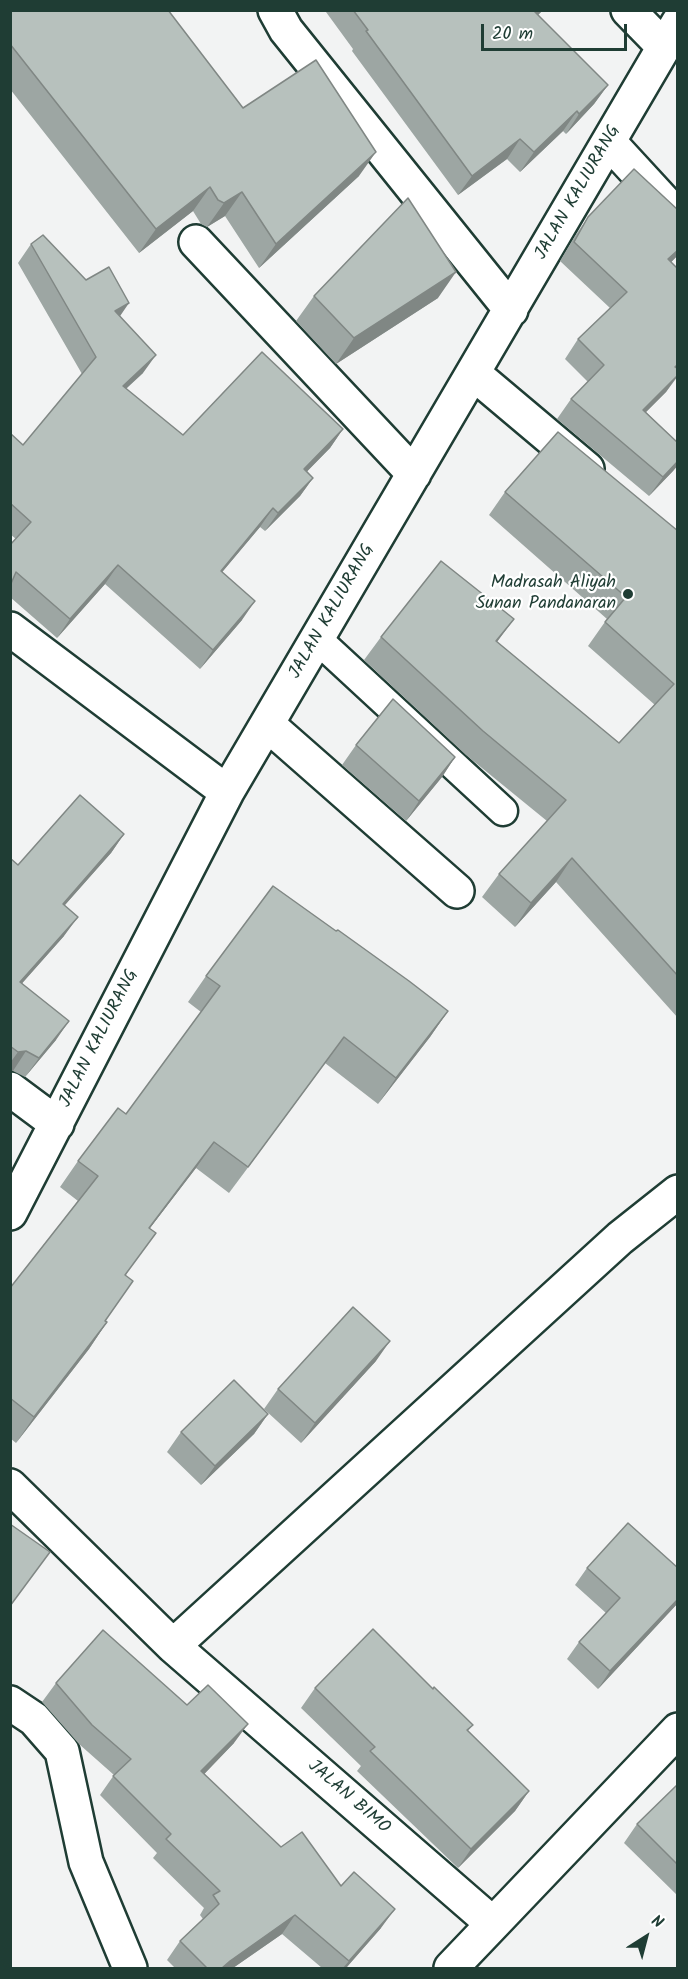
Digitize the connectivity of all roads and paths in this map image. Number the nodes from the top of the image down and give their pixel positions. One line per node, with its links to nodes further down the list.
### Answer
1 (275, 10): 7 (street)
2 (628, 10): 3 (street)
3 (671, 35): 4 (street, JALAN KALIURANG)
4 (609, 142): 5 (street); 7 (street, JALAN KALIURANG)
5 (678, 217)
6 (196, 242): 9 (street)
7 (511, 310): 8 (street, JALAN KALIURANG)
8 (473, 373): 9 (street, JALAN KALIURANG); 10 (street)
9 (414, 474): 12 (street, JALAN KALIURANG)
10 (606, 485)
11 (10, 629): 14 (street)
12 (317, 639): 13 (street, JALAN KALIURANG); 15 (lane)
13 (267, 724): 14 (street, JALAN KALIURANG); 16 (street)
14 (227, 792): 18 (street, JALAN KALIURANG)
15 (503, 811)
16 (457, 891)
17 (10, 1089): 18 (street)
18 (57, 1124): 20 (street, JALAN KALIURANG)
19 (678, 1192): 22 (street)
20 (10, 1213)
21 (10, 1486): 22 (street, JALAN BIMO)
22 (173, 1646): 25 (street, JALAN BIMO)
23 (10, 1703): 26 (street)
24 (678, 1730): 25 (street)
25 (493, 1924): 27 (street)
26 (130, 1968)
27 (452, 1968)

